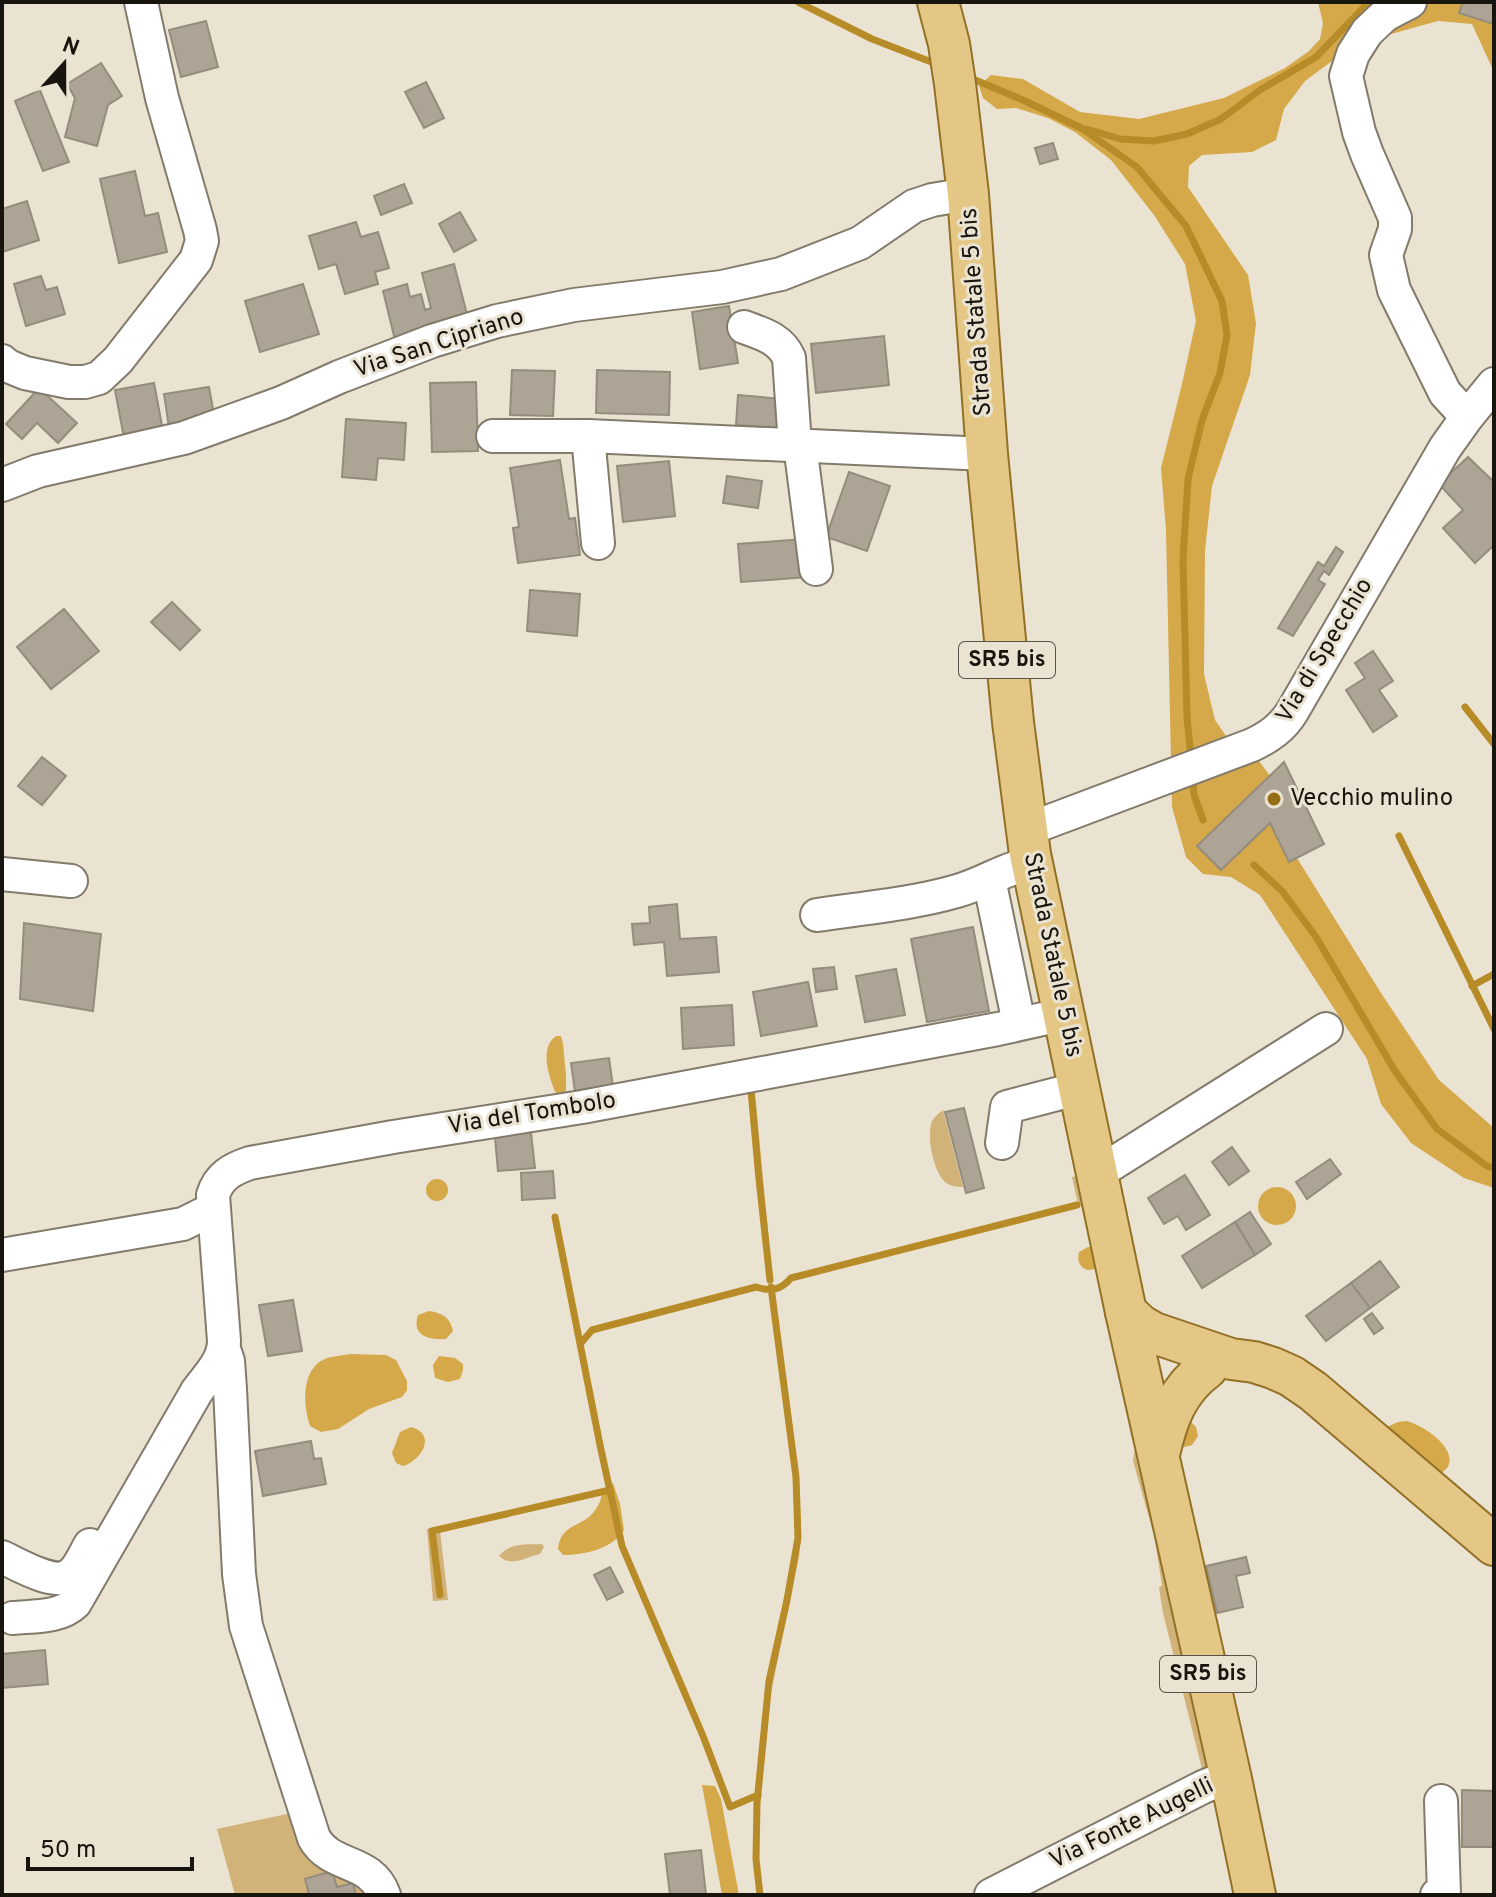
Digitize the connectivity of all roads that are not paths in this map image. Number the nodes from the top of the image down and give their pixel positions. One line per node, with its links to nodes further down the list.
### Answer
1 (141, 2): 6 (street)
2 (938, 2): 4 (main road, Strada Statale 5 bis / SR5 bis)
3 (1410, 2): 7 (street)
4 (968, 194): 11 (main road, Strada Statale 5 bis / SR5 bis); 12 (street, Via San Cipriano)
5 (744, 327): 10 (street)
6 (2, 361)
7 (1483, 408): 15 (street, Via di Specchio)
8 (493, 436): 9 (street)
9 (588, 436): 10 (street); 13 (street)
10 (798, 445): 11 (street); 14 (street)
11 (987, 454): 15 (main road, Strada Statale 5 bis / SR5 bis)
12 (2, 485)
13 (598, 543)
14 (816, 569)
15 (1029, 846): 17 (street, Via di Specchio); 21 (main road, Strada Statale 5 bis / SR5 bis)
16 (2, 874): 18 (street)
17 (989, 879): 19 (street, Via di Specchio); 20 (street)
18 (71, 881)
19 (817, 915)
20 (1016, 1009)
21 (1065, 1014): 23 (main road, Strada Statale 5 bis / SR5 bis); 26 (street, Via del Tombolo)
22 (1326, 1029): 25 (street)
23 (1080, 1088): 24 (street); 25 (main road, Strada Statale 5 bis / SR5 bis)
24 (1002, 1143)
25 (1098, 1173): 28 (main road, Strada Statale 5 bis / SR5 bis)
26 (213, 1209): 27 (street); 29 (street, Via del Tombolo)
27 (2, 1255)
28 (1126, 1312): 30 (main road); 31 (main road, Strada Statale 5 bis / SR5 bis)
29 (224, 1349): 32 (street); 39 (street, Via del Tombolo)
30 (1210, 1358): 31 (main road); 33 (main road); 34 (main road)
31 (1137, 1359): 33 (main road, Strada Statale 5 bis / SR5 bis)
32 (197, 1391): 35 (street); 36 (street)
33 (1159, 1454): 37 (main road, Strada Statale 5 bis / SR5 bis)
34 (1494, 1545)
35 (2, 1557)
36 (13, 1618)
37 (1231, 1779): 40 (street, Via Fonte Augelli); 41 (main road, Strada Statale 5 bis / SR5 bis)
38 (1441, 1801): 42 (street)
39 (384, 1895)
40 (991, 1895)
41 (1255, 1895)
42 (1437, 1895)

